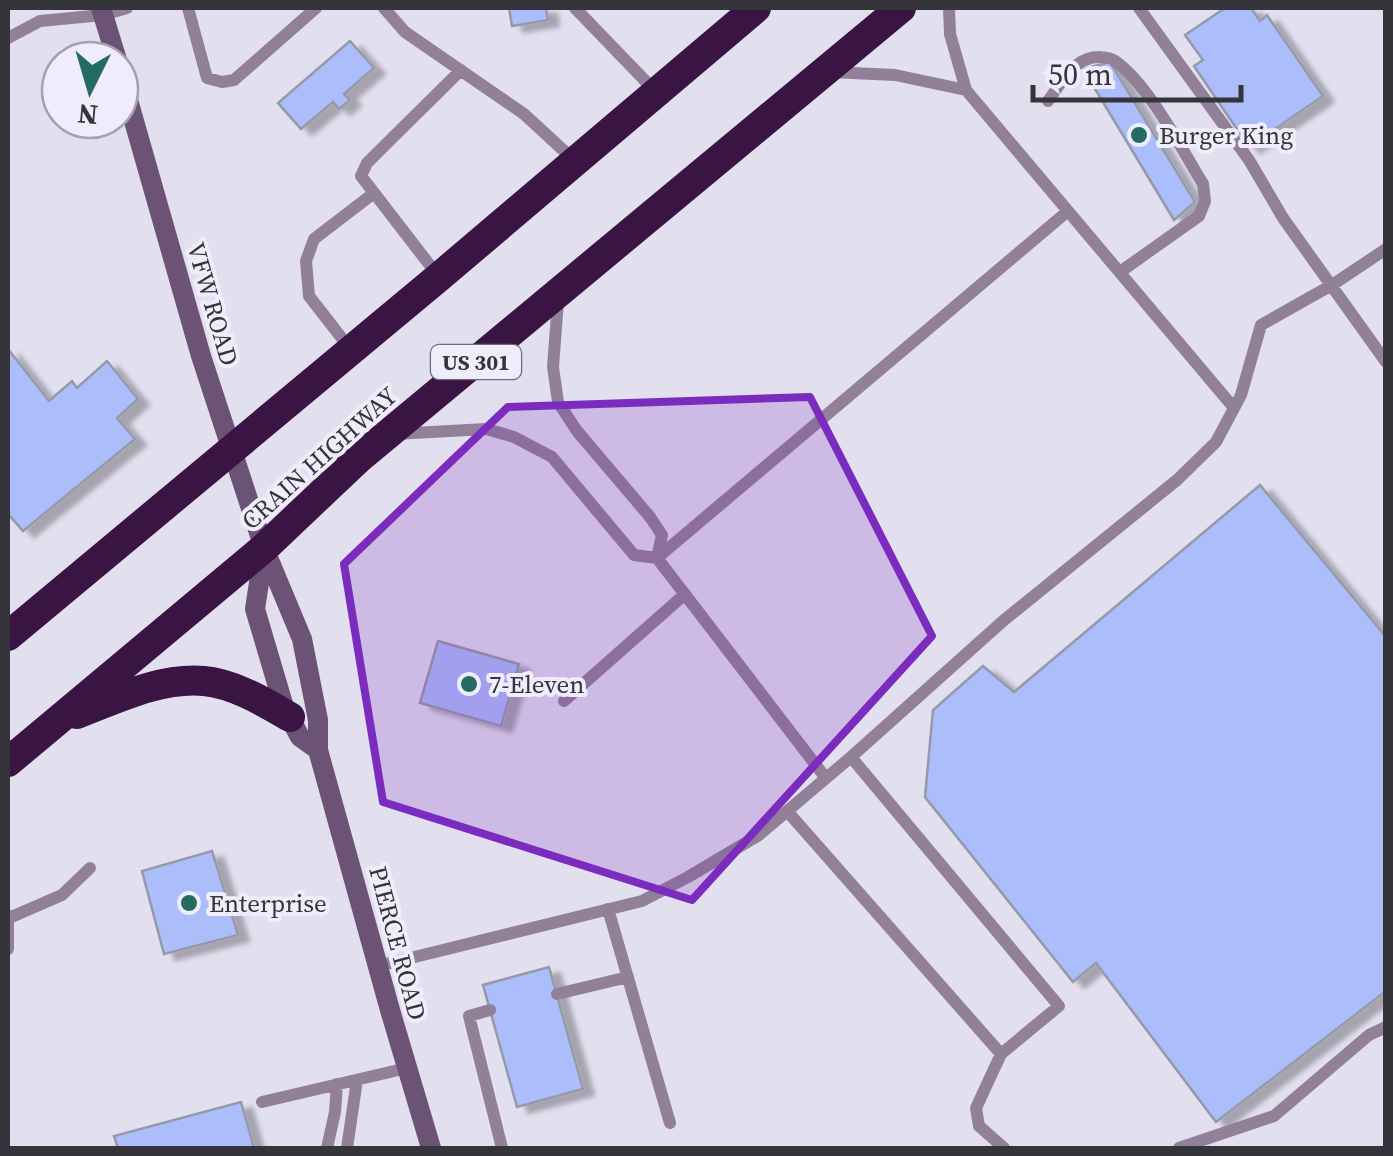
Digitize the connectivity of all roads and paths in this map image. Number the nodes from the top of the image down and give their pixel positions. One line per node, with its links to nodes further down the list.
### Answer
1 (127, 8): 10 (lane)
2 (188, 8): 3 (lane)
3 (316, 8)
4 (384, 8): 13 (lane)
5 (576, 8): 16 (lane)
6 (756, 8): 16 (highway)
7 (901, 8): 14 (highway, CRAIN HIGHWAY / US 301)
8 (949, 8): 15 (lane)
9 (1139, 8): 25 (lane)
10 (102, 11): 11 (lane); 12 (main road)
11 (8, 38)
12 (110, 40)
13 (461, 70): 19 (lane); 20 (lane)
14 (825, 72): 15 (lane); 26 (highway, CRAIN HIGHWAY / US 301)
15 (966, 90): 21 (lane)
16 (656, 92): 19 (highway)
17 (1048, 101): 23 (lane)
18 (139, 140): 31 (main road, VFW ROAD)
19 (575, 161): 24 (highway)
20 (374, 193): 24 (lane); 27 (lane)
21 (1068, 211): 23 (lane); 33 (lane)
22 (1386, 248): 25 (lane)
23 (1120, 272): 29 (lane)
24 (438, 277): 27 (highway)
25 (1332, 285): 28 (lane); 29 (lane)
26 (558, 294): 30 (highway, CRAIN HIGHWAY / US 301); 33 (lane)
27 (351, 350): 31 (highway)
28 (1386, 362)
29 (1234, 408): 40 (lane)
30 (387, 435): 32 (highway, CRAIN HIGHWAY / US 301); 33 (lane)
31 (232, 450): 32 (main road, VFW ROAD); 35 (highway)
32 (264, 548): 37 (main road, PIERCE ROAD); 38 (highway, CRAIN HIGHWAY / US 301); 39 (main road, PIERCE ROAD)
33 (657, 558): 34 (lane)
34 (685, 594): 36 (lane); 42 (lane)
35 (8, 636)
36 (564, 700)
37 (290, 717): 38 (highway); 39 (main road, PIERCE ROAD)
38 (55, 722): 41 (highway, CRAIN HIGHWAY / US 301)
39 (318, 750): 48 (main road, PIERCE ROAD)
40 (852, 757): 42 (lane); 53 (lane)
41 (8, 762)
42 (826, 776): 43 (lane)
43 (786, 810): 45 (lane); 53 (lane)
44 (90, 868): 46 (lane)
45 (608, 909): 48 (lane); 49 (lane)
46 (8, 916): 47 (lane)
47 (8, 949)
48 (378, 966): 54 (main road, PIERCE ROAD)
49 (628, 977): 50 (lane); 58 (lane)
50 (557, 994)
51 (490, 1010): 62 (lane)
52 (1386, 1027): 64 (lane)
53 (1001, 1054): 63 (lane)
54 (407, 1068): 55 (lane); 61 (main road, PIERCE ROAD)
55 (357, 1080): 56 (lane); 60 (lane)
56 (337, 1084): 57 (lane); 59 (lane)
57 (262, 1102)
58 (670, 1123)
59 (327, 1148)
60 (346, 1148)
61 (431, 1148)
62 (502, 1148)
63 (1004, 1148)
64 (1179, 1148)

